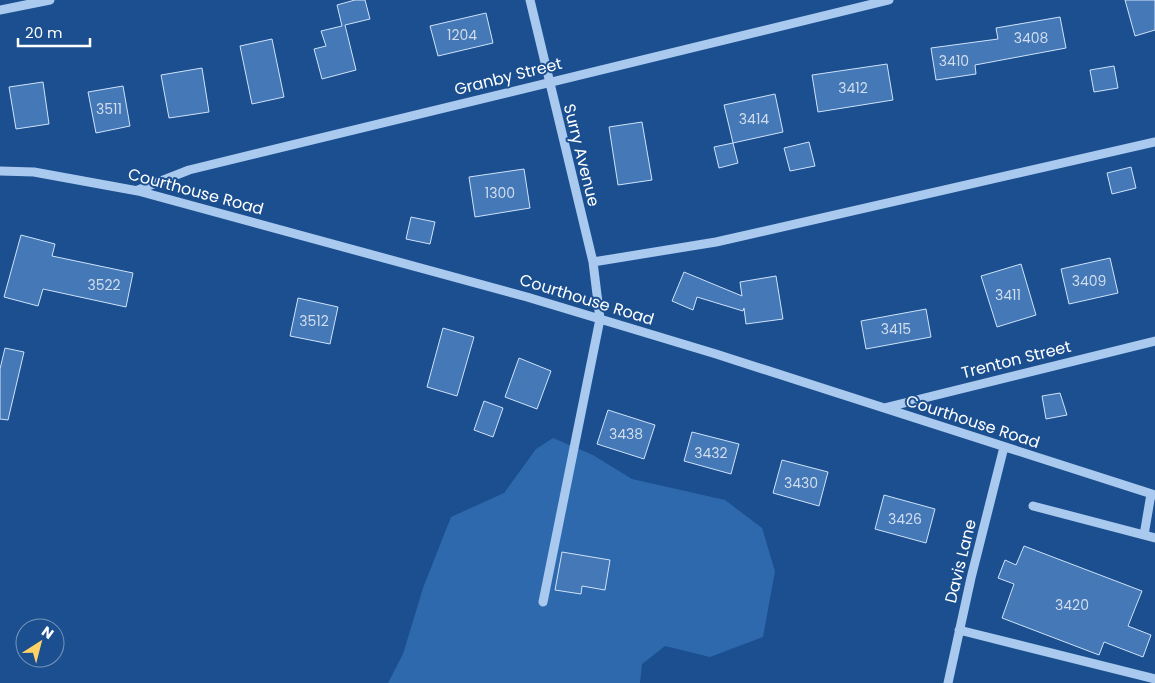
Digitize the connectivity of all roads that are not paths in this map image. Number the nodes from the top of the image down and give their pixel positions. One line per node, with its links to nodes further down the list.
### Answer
1 (50, 0): 4 (street)
2 (530, 0): 5 (street, Surry Avenue)
3 (889, 0): 5 (street, Granby Street)
4 (0, 10)
5 (549, 81): 8 (street, Granby Street); 9 (street, Surry Avenue)
6 (1155, 142): 9 (street)
7 (0, 171): 8 (street, Courthouse Road)
8 (138, 190): 10 (street, Courthouse Road)
9 (593, 262): 10 (street, Surry Avenue)
10 (600, 319): 12 (street, Courthouse Road); 18 (street, Surry Avenue)
11 (1155, 341): 12 (street, Trenton Street)
12 (884, 408): 13 (street, Courthouse Road)
13 (1004, 447): 14 (street, Courthouse Road); 19 (street, Davis Lane)
14 (1153, 494): 16 (street)
15 (1033, 506): 16 (street)
16 (1144, 535): 17 (street)
17 (1155, 538)
18 (543, 602)
19 (960, 630): 20 (street); 21 (street, Davis Lane)
20 (1155, 679)
21 (948, 683)

